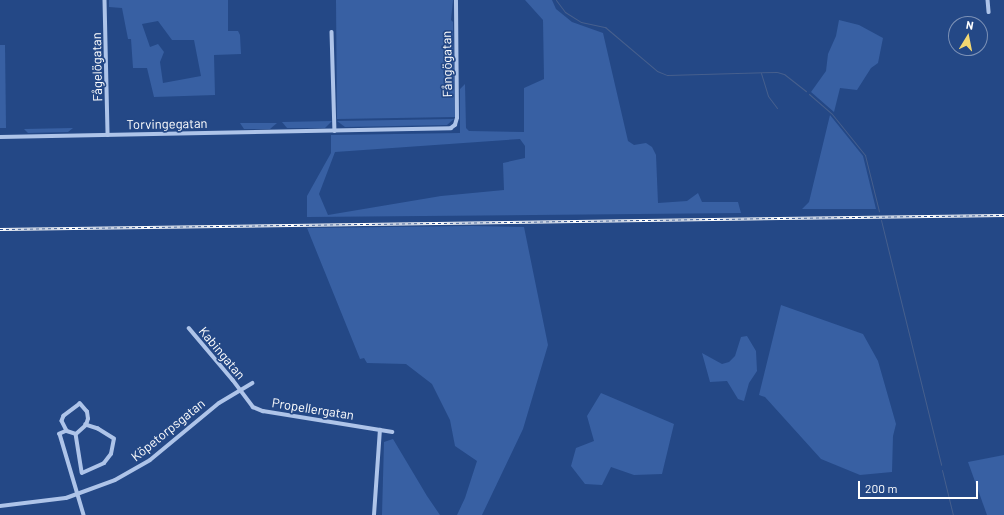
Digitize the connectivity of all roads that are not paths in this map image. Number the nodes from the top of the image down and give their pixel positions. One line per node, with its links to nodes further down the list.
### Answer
1 (105, 0): 8 (street, Fågelögatan)
2 (456, 0): 6 (street, Fångögatan)
3 (988, 0): 4 (street)
4 (989, 12)
5 (332, 32): 7 (street)
6 (454, 127): 7 (street, Torvingegatan)
7 (335, 131): 8 (street, Torvingegatan)
8 (108, 135): 9 (street, Torvingegatan)
9 (0, 137)
10 (189, 328): 12 (street, Kabingatan)
11 (252, 383): 12 (street, Köpetorpsgatan)
12 (240, 390): 14 (street, Propellergatan); 18 (street, Köpetorpsgatan)
13 (86, 425): 15 (street); 17 (street); 17 (street)
14 (380, 430): 16 (street, Propellergatan); 21 (street)
15 (67, 431): 17 (street); 18 (street)
16 (392, 432)
17 (76, 434)
18 (79, 494): 19 (street, Köpetorpsgatan); 20 (street)
19 (0, 506)
20 (84, 515)
21 (374, 515)

